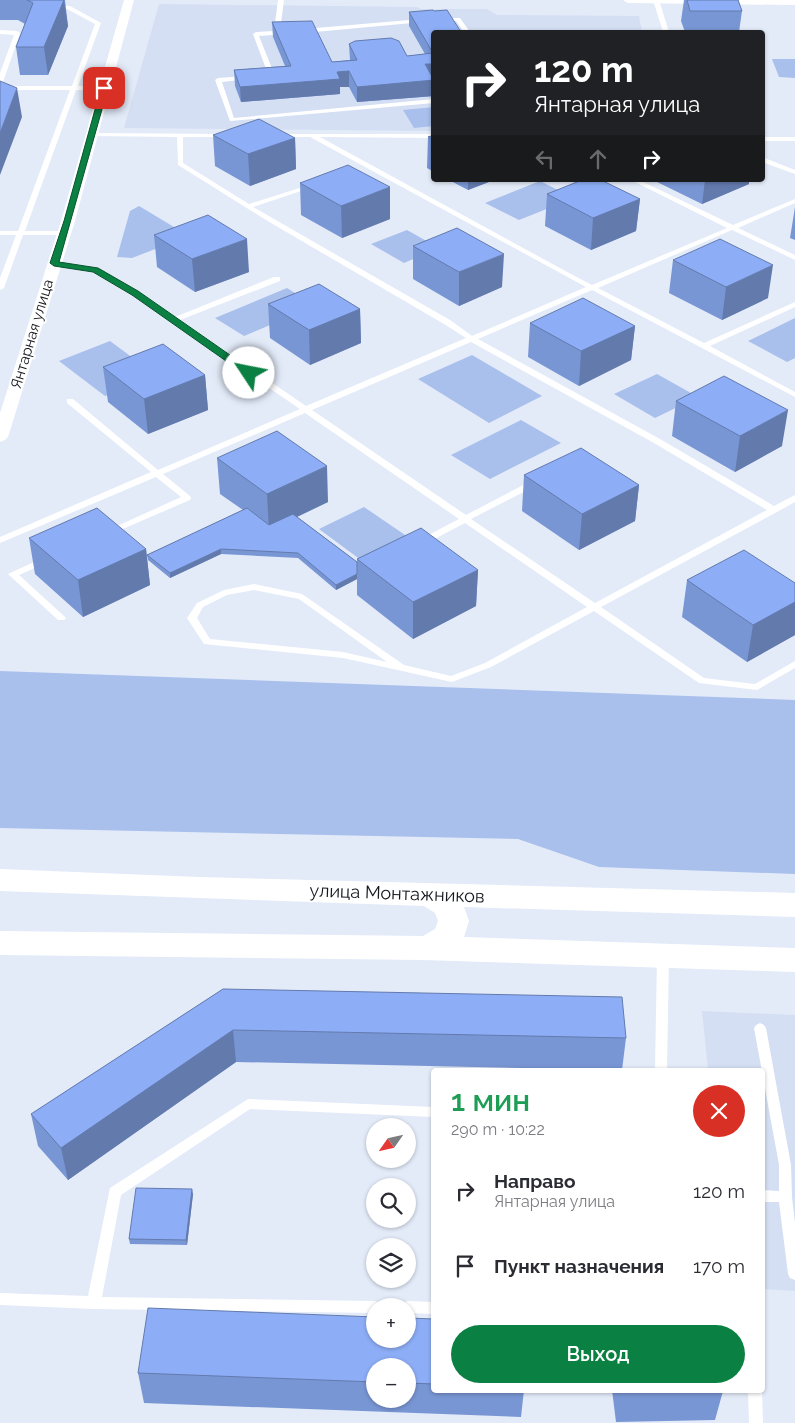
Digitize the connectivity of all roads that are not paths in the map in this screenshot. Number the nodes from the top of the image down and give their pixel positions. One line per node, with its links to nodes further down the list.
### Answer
1 (129, 0): 16 (street, Янтарная улица)
2 (282, 0): 10 (lane)
3 (628, 0): 4 (street)
4 (656, 0): 5 (street); 8 (lane)
5 (795, 2)
6 (49, 7): 15 (lane)
7 (466, 30): 10 (lane)
8 (665, 30)
9 (0, 32): 13 (lane)
10 (277, 33): 11 (lane)
11 (263, 76)
12 (254, 77): 18 (lane)
13 (0, 82)
14 (0, 88): 15 (lane)
15 (74, 88): 16 (lane); 38 (lane)
16 (104, 88): 20 (street, Янтарная улица)
17 (431, 101): 18 (lane)
18 (246, 118): 19 (lane)
19 (245, 129)
20 (92, 135): 21 (lane); 39 (street, Янтарная улица)
21 (180, 135): 22 (lane); 35 (lane)
22 (236, 135)
23 (268, 135): 24 (lane)
24 (311, 135): 25 (lane); 29 (lane)
25 (431, 136)
26 (765, 139): 27 (lane)
27 (795, 139)
28 (765, 160): 31 (lane)
29 (369, 167): 30 (lane); 44 (lane)
30 (360, 170)
31 (795, 172)
32 (638, 182): 36 (lane)
33 (317, 184): 35 (lane)
34 (795, 201): 36 (lane)
35 (249, 206): 47 (lane)
36 (732, 228): 40 (lane); 44 (lane)
37 (0, 233): 38 (lane)
38 (19, 233): 39 (lane); 43 (lane)
39 (63, 234): 41 (street, Янтарная улица)
40 (795, 258)
41 (54, 263): 46 (lane); 52 (street, Янтарная улица)
42 (277, 279): 46 (lane)
43 (0, 288)
44 (591, 288): 47 (lane); 48 (lane)
45 (795, 304): 48 (lane)
46 (174, 320): 51 (lane)
47 (472, 339): 51 (lane); 56 (lane)
48 (704, 346): 49 (lane)
49 (795, 395)
50 (70, 401): 53 (lane)
51 (305, 411): 53 (lane); 57 (lane)
52 (0, 437)
53 (159, 474): 58 (lane); 59 (lane)
54 (545, 478): 57 (lane)
55 (795, 498): 56 (lane)
56 (774, 510): 62 (lane)
57 (464, 521): 60 (lane); 62 (lane)
58 (96, 538)
59 (0, 540)
60 (414, 546)
61 (50, 558): 63 (lane)
62 (594, 608): 64 (lane); 65 (lane)
63 (61, 618)
64 (400, 666): 64 (lane)
65 (794, 666)
66 (0, 880): 67 (main road, улица Монтажников)
67 (423, 894): 68 (main road, улица Монтажников); 70 (main road)
68 (795, 905)
69 (0, 942): 70 (main road)
70 (423, 948): 71 (main road)
71 (663, 956): 72 (main road); 74 (lane)
72 (795, 960)
73 (760, 1028): 77 (lane)
74 (661, 1068)
75 (431, 1112): 80 (lane)
76 (765, 1196): 77 (lane)
77 (785, 1197): 78 (lane)
78 (795, 1274)
79 (0, 1300): 80 (lane)
80 (94, 1303): 81 (lane)
81 (366, 1307)
82 (416, 1307): 83 (lane)
83 (431, 1308)
84 (755, 1393): 85 (lane)
85 (756, 1423)

